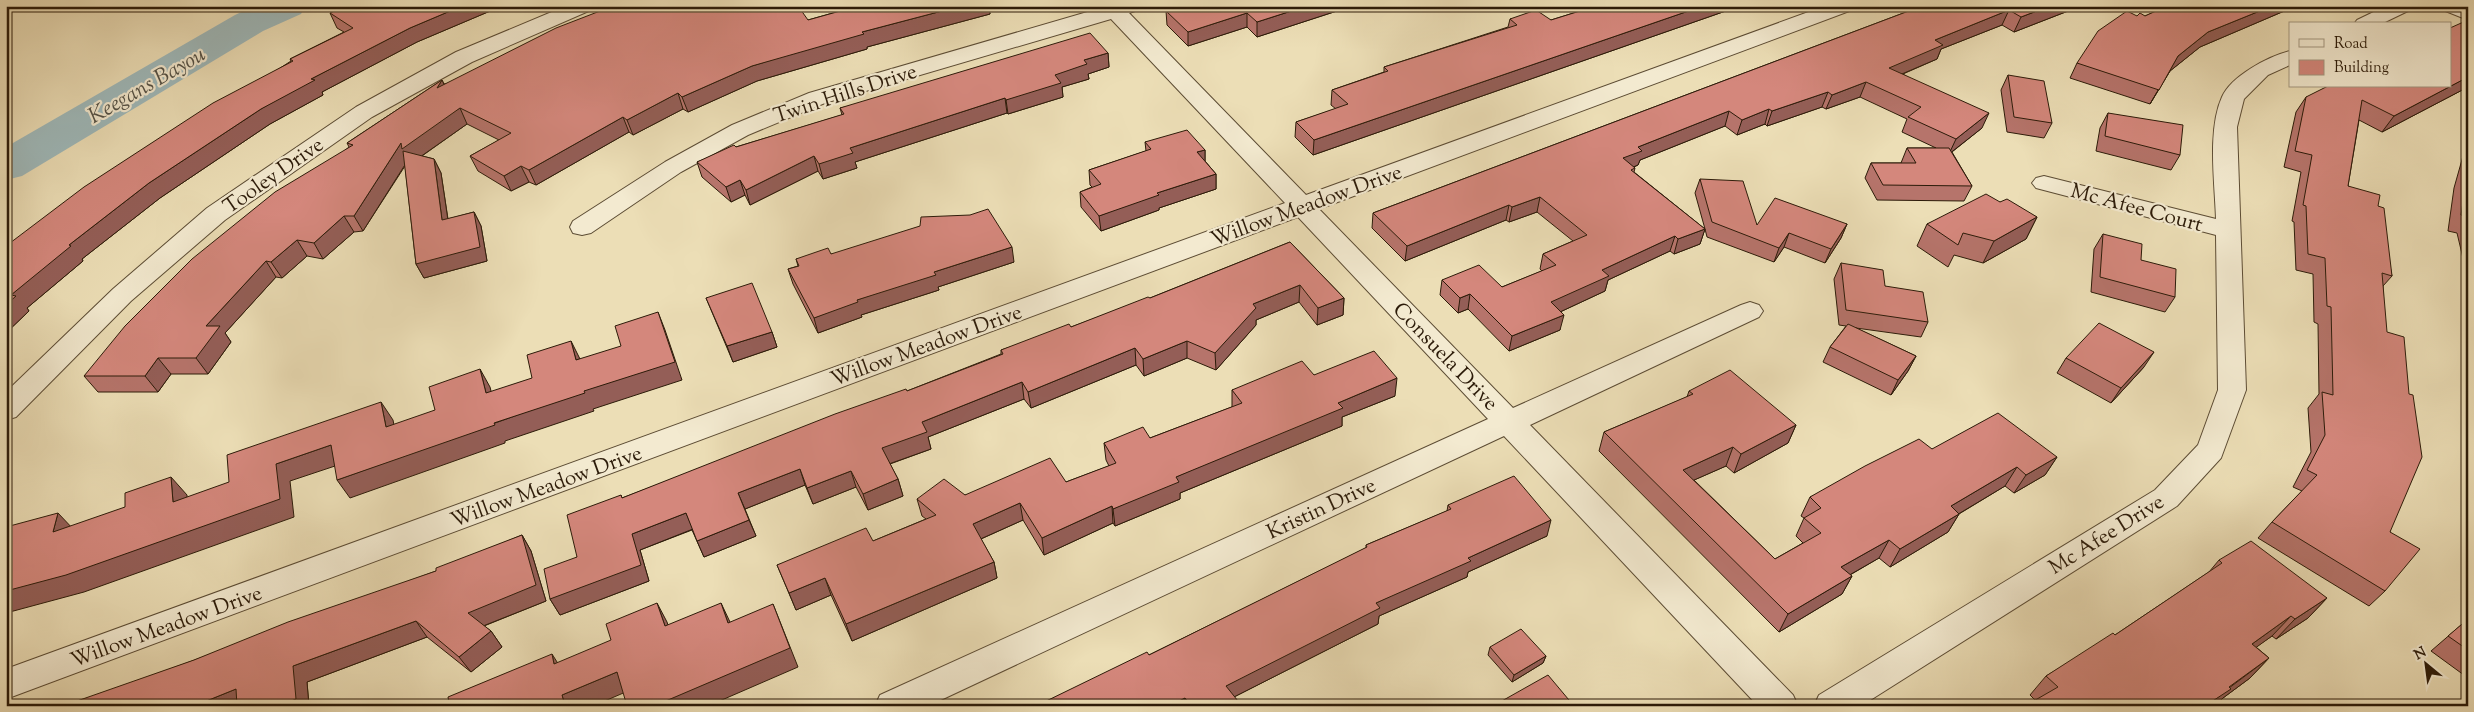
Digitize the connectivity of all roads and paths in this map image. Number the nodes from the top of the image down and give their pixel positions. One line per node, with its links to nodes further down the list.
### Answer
1 (584, 6): 14 (street, Tooley Drive)
2 (1846, 6): 10 (street, Willow Meadow Drive)
3 (2403, 6): 7 (street)
4 (2450, 6): 6 (street)
5 (1118, 8): 10 (street, Consuela Drive); 11 (street, Twin Hills Drive)
6 (2468, 14)
7 (2368, 22)
8 (2289, 57): 12 (street, Mc Afee Drive)
9 (2044, 183): 12 (street, Mc Afee Court)
10 (1302, 206): 15 (street, Consuela Drive); 16 (street, Willow Meadow Drive)
11 (582, 227)
12 (2230, 231): 19 (street, Mc Afee Drive)
13 (1750, 311): 15 (street, Kristin Drive)
14 (6, 410)
15 (1509, 422): 17 (street, Kristin Drive); 18 (street, Consuela Drive)
16 (6, 684)
17 (892, 706)
18 (1782, 706)
19 (1831, 706)

